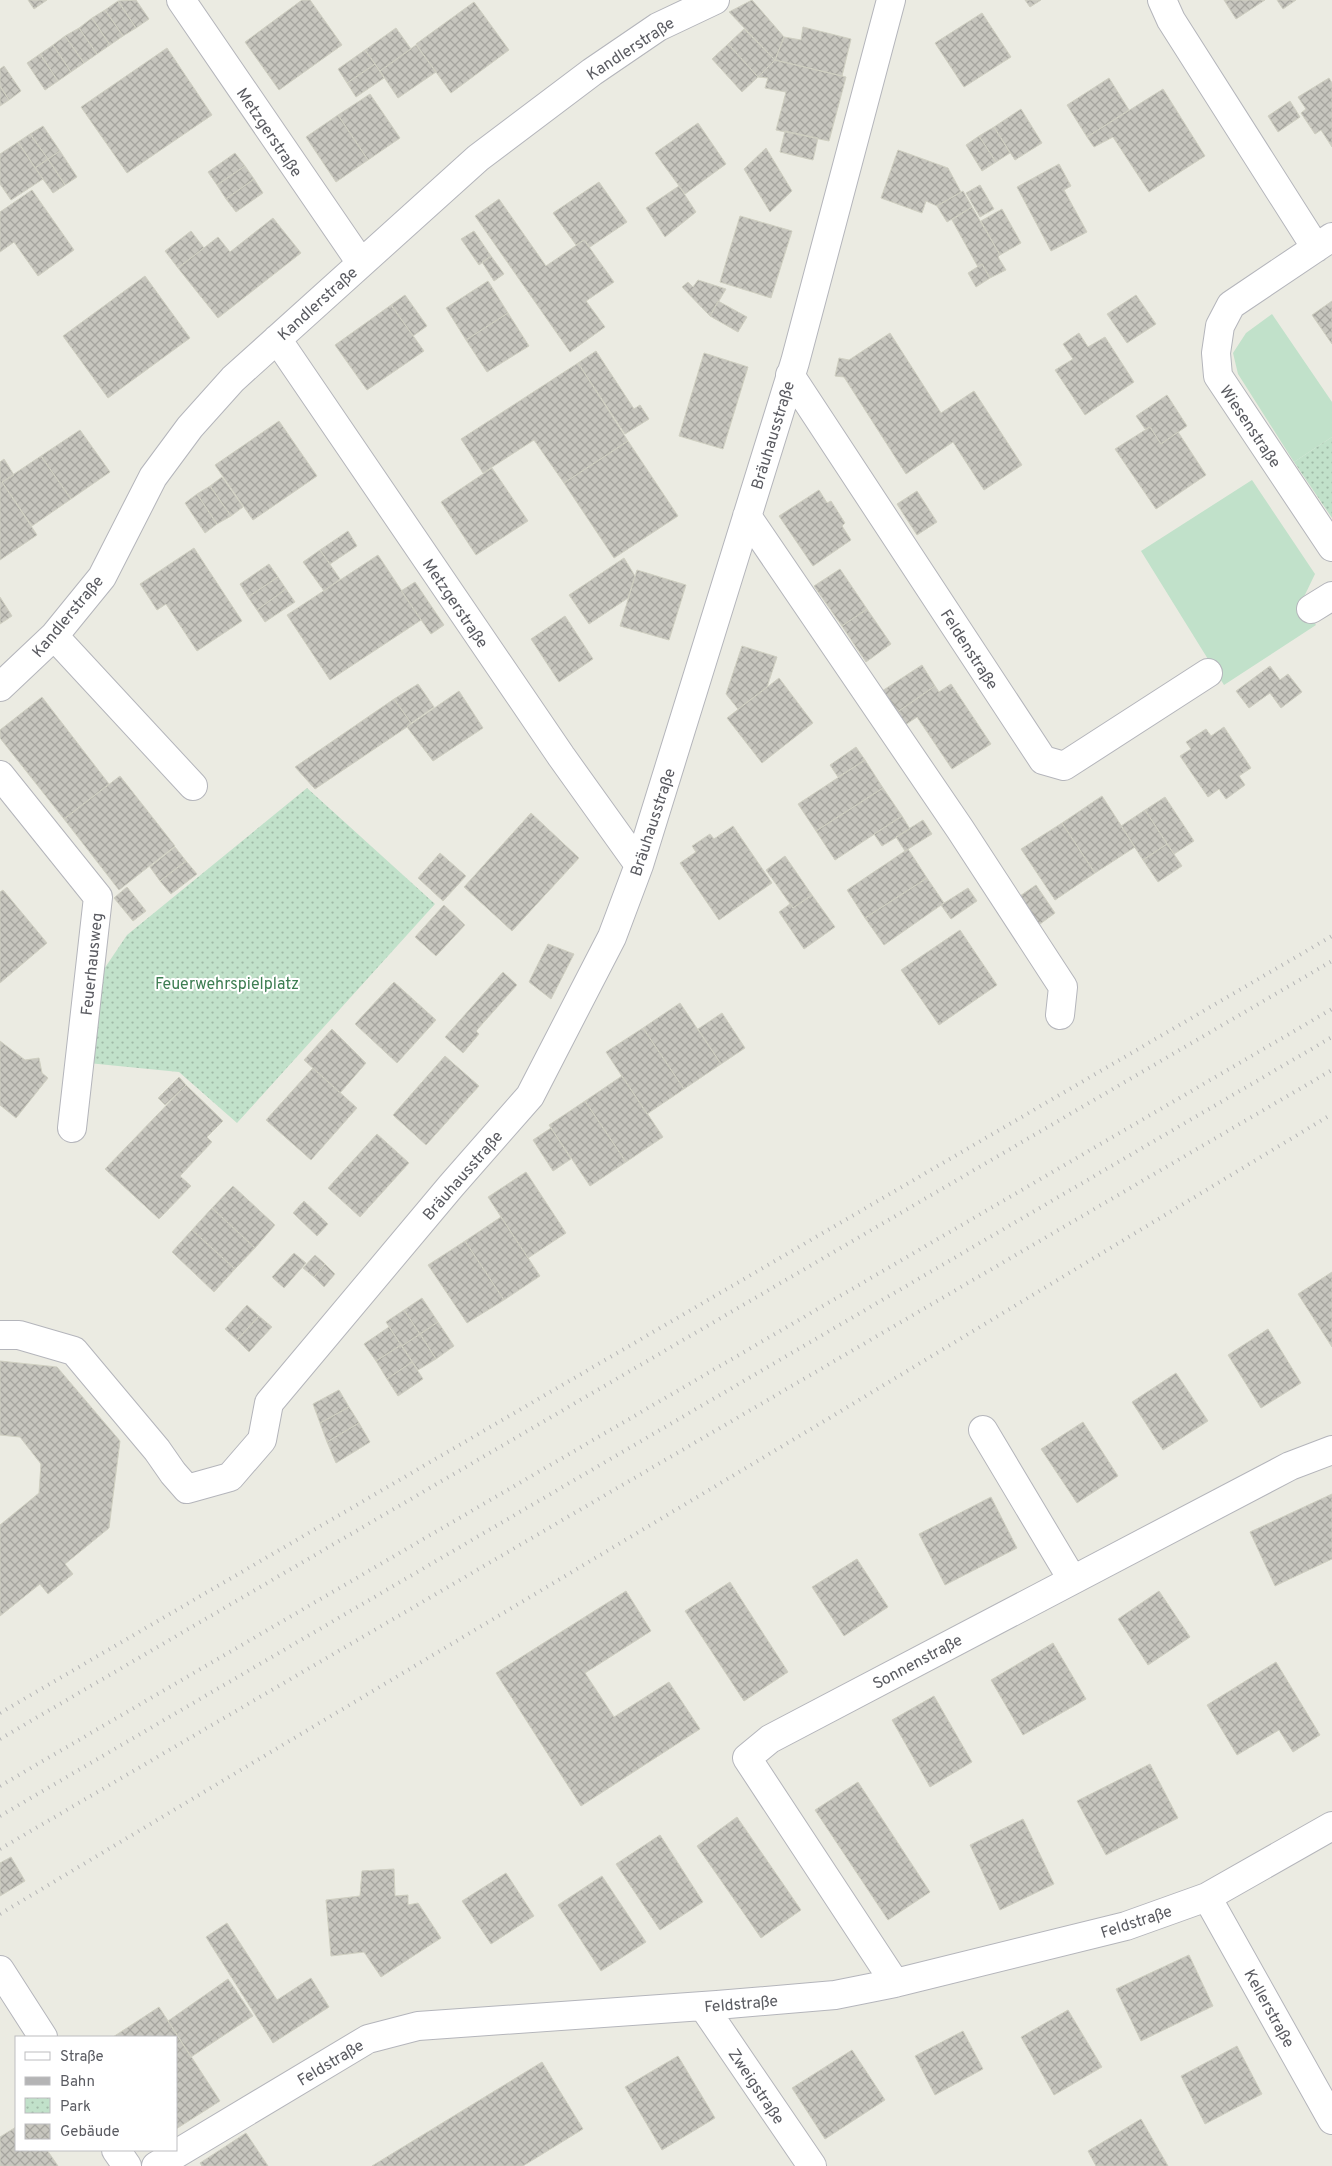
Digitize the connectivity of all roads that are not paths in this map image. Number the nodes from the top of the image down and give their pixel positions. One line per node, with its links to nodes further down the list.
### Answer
1 (181, 0): 6 (street, Metzgerstraße)
2 (715, 0): 6 (street, Kandlerstraße)
3 (891, 0): 8 (street, Bräuhausstraße)
4 (1162, 0): 5 (street, Wiesenstraße)
5 (1324, 243): 10 (street, Wiesenstraße)
6 (361, 262): 7 (street, Kandlerstraße)
7 (277, 339): 11 (street, Kandlerstraße); 16 (street, Metzgerstraße)
8 (790, 375): 9 (street, Bräuhausstraße); 12 (street, Feldenstraße)
9 (747, 516): 16 (street, Bräuhausstraße); 17 (street)
10 (1332, 547)
11 (54, 636): 13 (street, Kandlerstraße); 15 (street)
12 (1208, 673)
13 (0, 687)
14 (0, 775): 18 (street, Feuerhausweg)
15 (193, 786)
16 (638, 865): 19 (street, Bräuhausstraße)
17 (1060, 1015)
18 (72, 1128)
19 (0, 1335)
20 (983, 1430): 22 (street)
21 (1332, 1450): 22 (street, Sonnenstraße)
22 (1072, 1579): 26 (street, Sonnenstraße)
23 (1332, 1826): 24 (street, Feldstraße)
24 (1207, 1897): 26 (street, Feldstraße); 29 (street, Kellerstraße)
25 (0, 1970): 28 (street)
26 (895, 1983): 27 (street, Feldstraße)
27 (703, 2006): 32 (street, Feldstraße); 33 (street, Zweigstraße)
28 (43, 2036)
29 (1332, 2120)
30 (117, 2151): 31 (street)
31 (127, 2166)
32 (156, 2166)
33 (812, 2166)

